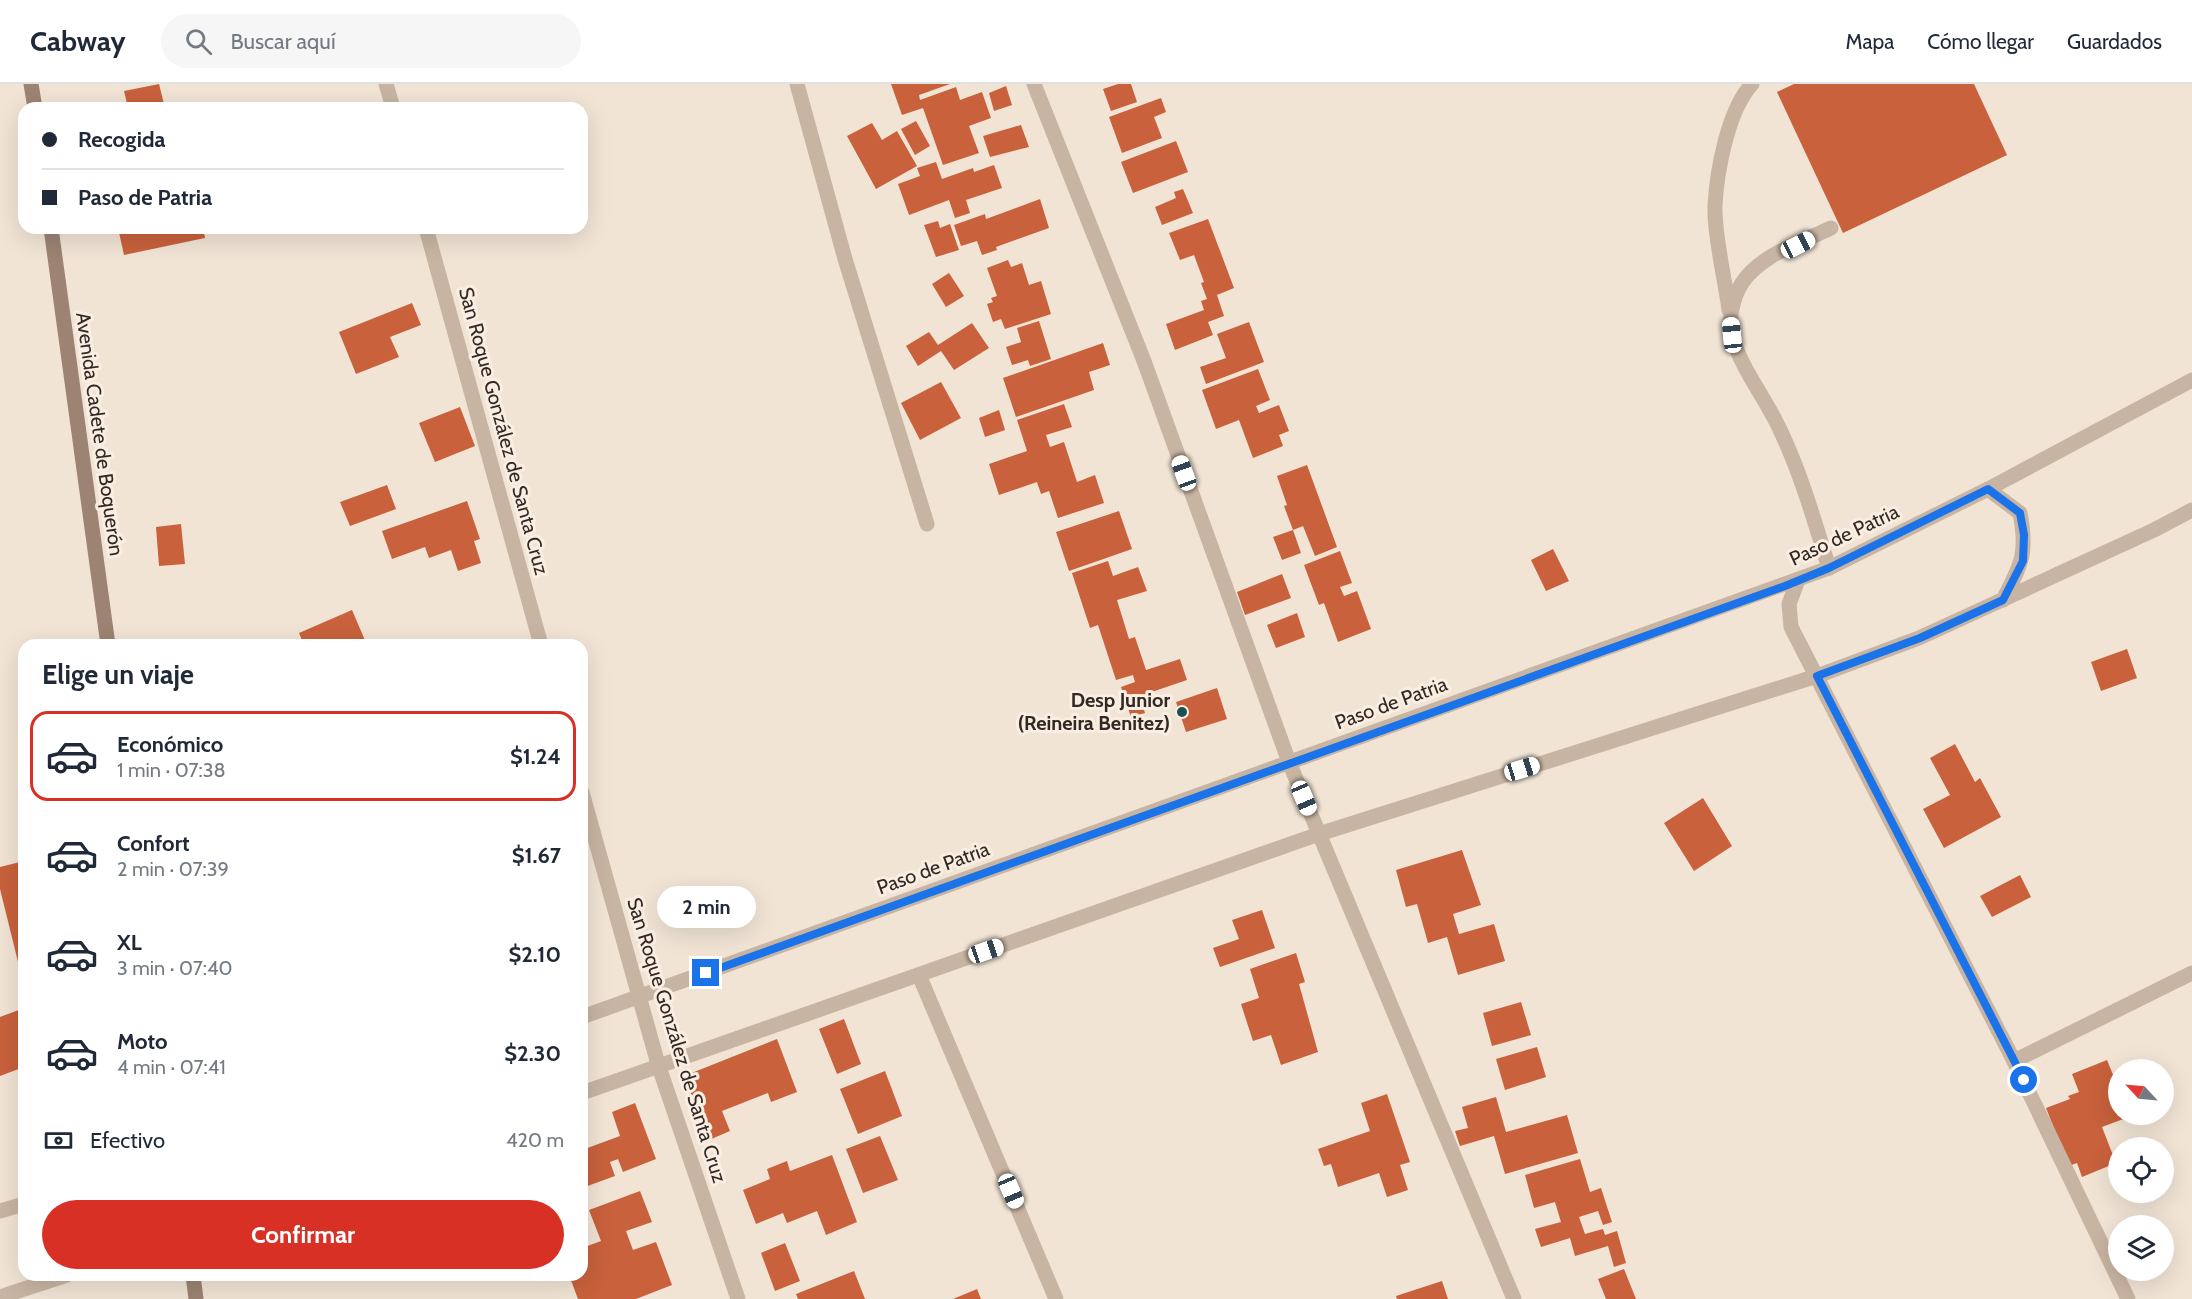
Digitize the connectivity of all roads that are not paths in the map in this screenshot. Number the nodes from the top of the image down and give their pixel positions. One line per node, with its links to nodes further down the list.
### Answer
1 (31, 84): 6 (main road)
2 (386, 84): 7 (street)
3 (797, 84): 15 (street)
4 (1034, 84): 22 (street)
5 (1752, 84): 11 (street)
6 (33, 102)
7 (391, 102)
8 (1831, 228): 11 (street)
9 (52, 234): 19 (main road, Avenida Cadete de Boquerón)
10 (428, 234): 20 (street, San Roque González de Santa Cruz)
11 (1730, 322): 16 (street)
12 (2192, 380): 13 (street, Paso de Patria)
13 (1988, 489): 16 (street, Paso de Patria); 18 (street)
14 (2192, 510): 18 (street)
15 (927, 524)
16 (1829, 568): 17 (street, Paso de Patria)
17 (1798, 580): 21 (street); 22 (street, Paso de Patria)
18 (2003, 600): 21 (street)
19 (107, 639)
20 (539, 639)
21 (1817, 676): 24 (street); 29 (street)
22 (1289, 762): 24 (street); 27 (street, Paso de Patria)
23 (588, 828): 27 (street, San Roque González de Santa Cruz)
24 (1319, 834): 26 (street); 40 (street)
25 (2192, 973): 29 (street)
26 (919, 975): 30 (street); 39 (street)
27 (639, 997): 28 (street, Paso de Patria); 30 (street, San Roque González de Santa Cruz)
28 (588, 1015)
29 (2014, 1060): 41 (street)
30 (658, 1064): 31 (street); 38 (street, San Roque González de Santa Cruz)
31 (588, 1091)
32 (18, 1206): 33 (street)
33 (0, 1211)
34 (49, 1281): 36 (street)
35 (194, 1281): 37 (main road)
36 (0, 1297)
37 (196, 1299)
38 (738, 1299)
39 (1056, 1299)
40 (1514, 1299)
41 (2128, 1299)

